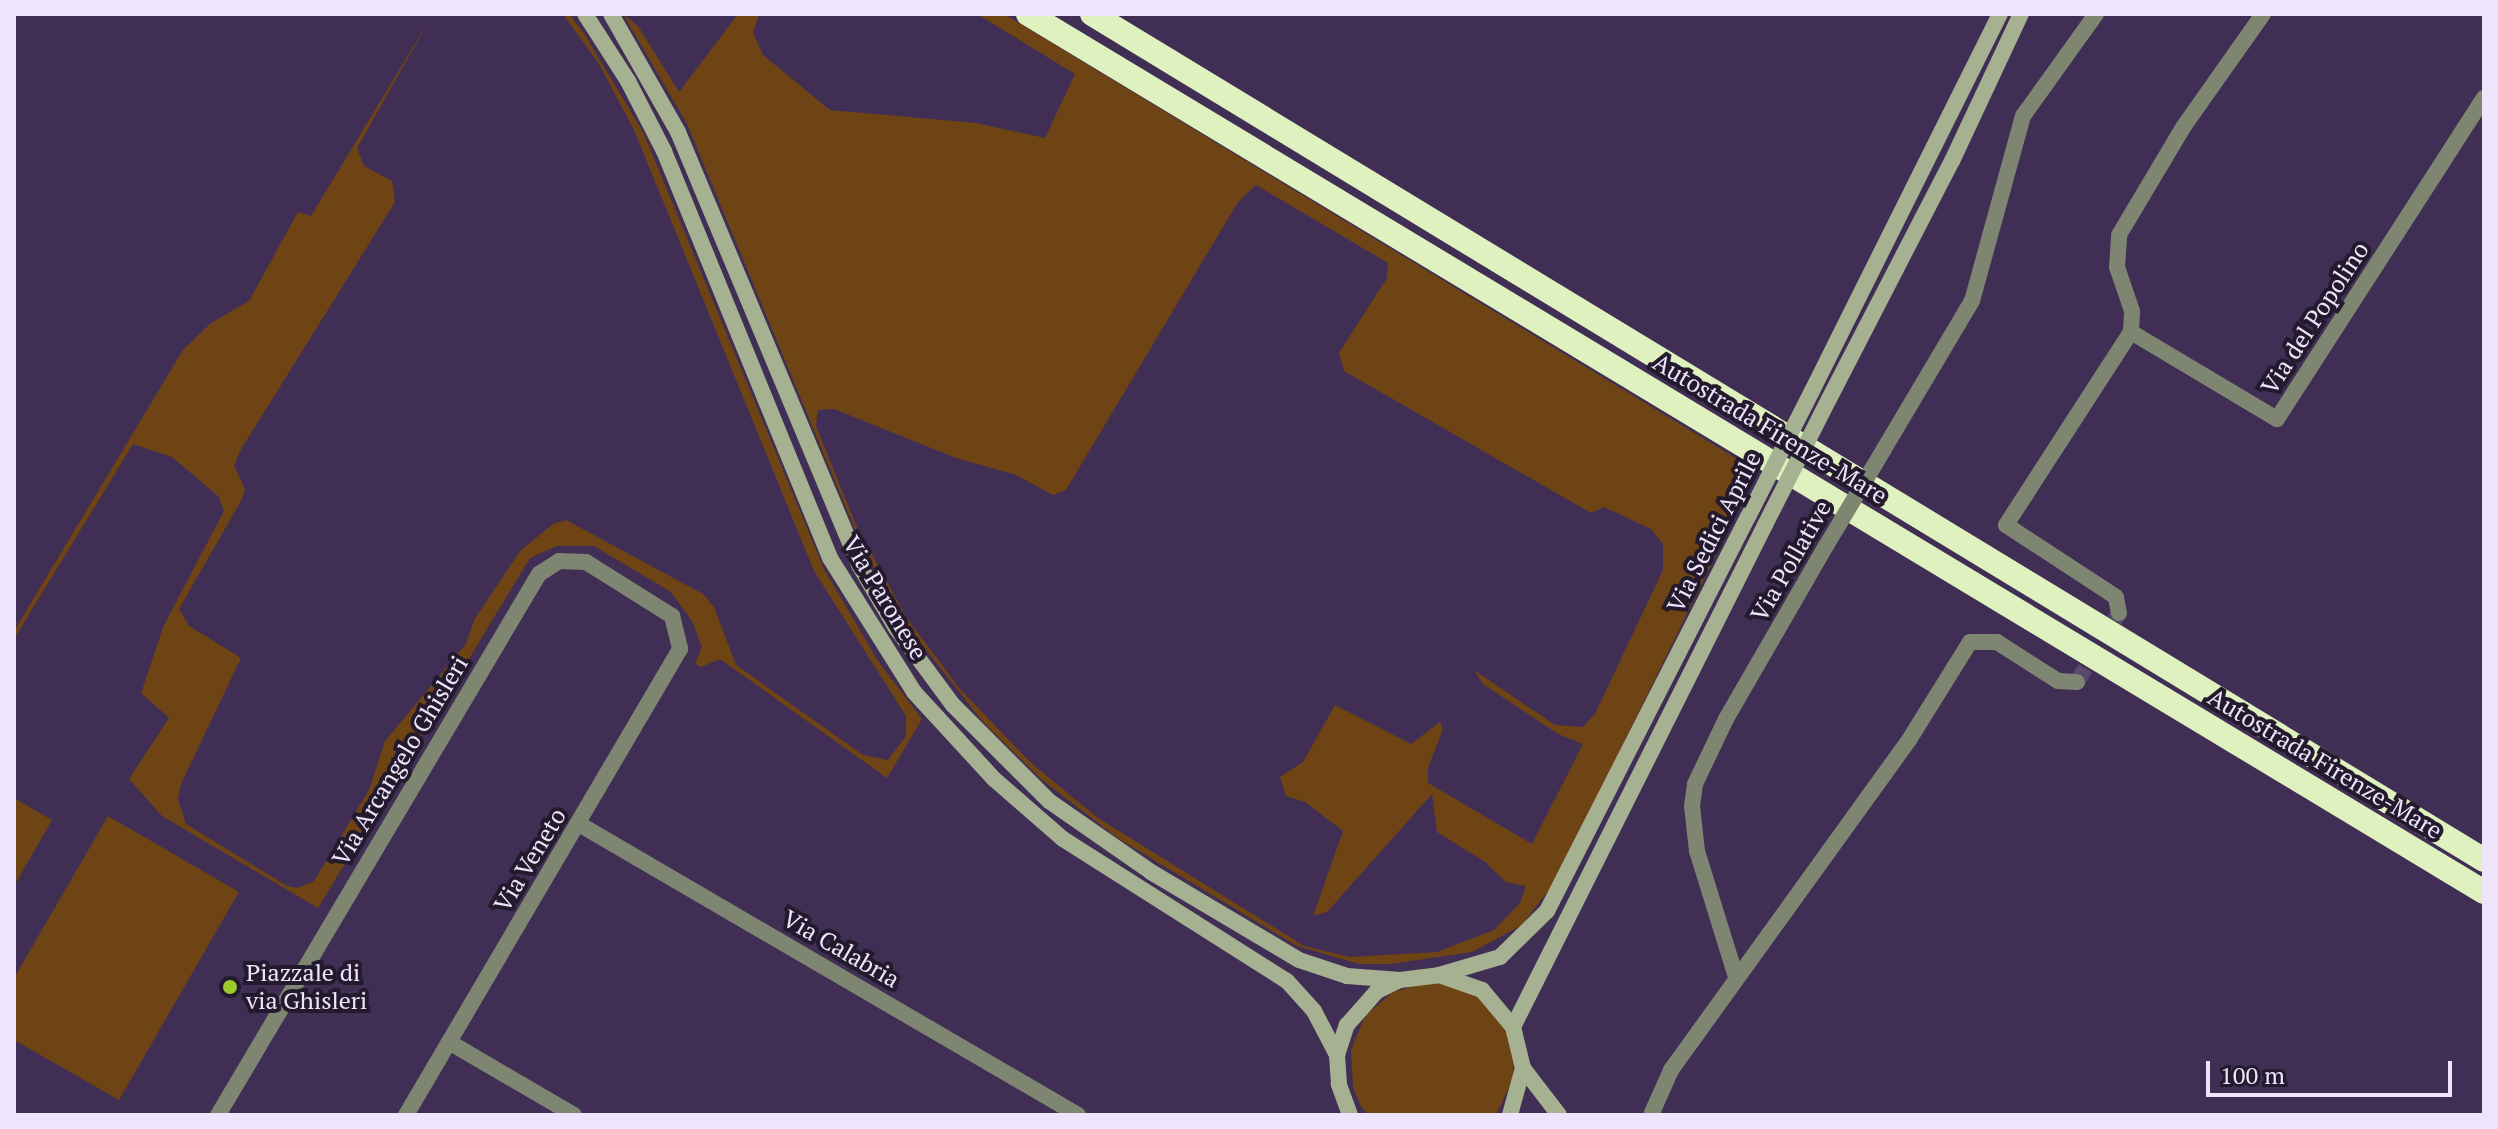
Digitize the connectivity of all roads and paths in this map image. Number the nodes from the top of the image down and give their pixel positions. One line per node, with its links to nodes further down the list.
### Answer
1 (585, 14): 22 (main road, Via Paronese)
2 (611, 14): 19 (main road, Via Paronese)
3 (1028, 14): 16 (highway, Autostrada Firenze-Mare)
4 (1092, 14): 15 (highway, Autostrada Firenze-Mare)
5 (2000, 14): 17 (main road, Via Sedici Aprile, bridge)
6 (2021, 14): 20 (main road, Via Sedici Aprile, bridge)
7 (2096, 14): 18 (street, Via Pollative, bridge)
8 (2263, 14): 10 (street)
9 (2484, 98): 10 (street, Via del Popolino)
10 (2131, 332): 11 (street)
11 (2119, 613)
12 (677, 625): 14 (street, Via Veneto); 24 (street, Via Arcangelo Ghisleri)
13 (2077, 682): 18 (street)
14 (579, 824): 21 (street, Via Veneto); 27 (street, Via Calabria)
15 (2484, 860)
16 (2484, 892)
17 (1439, 975): 19 (main road, Via Sedici Aprile); 20 (main road, Via Sedici Aprile)
18 (1736, 977): 31 (street)
19 (1400, 980): 22 (main road, Via Sedici Aprile)
20 (1513, 1027): 23 (main road, Via Sedici Aprile)
21 (449, 1042): 25 (street, Via Veneto); 26 (street)
22 (1337, 1055): 28 (main road)
23 (1523, 1068): 29 (main road, Via Sedici Aprile); 30 (main road)
24 (218, 1115)
25 (406, 1115)
26 (574, 1115)
27 (1078, 1115)
28 (1350, 1115)
29 (1510, 1115)
30 (1559, 1115)
31 (1651, 1115)

